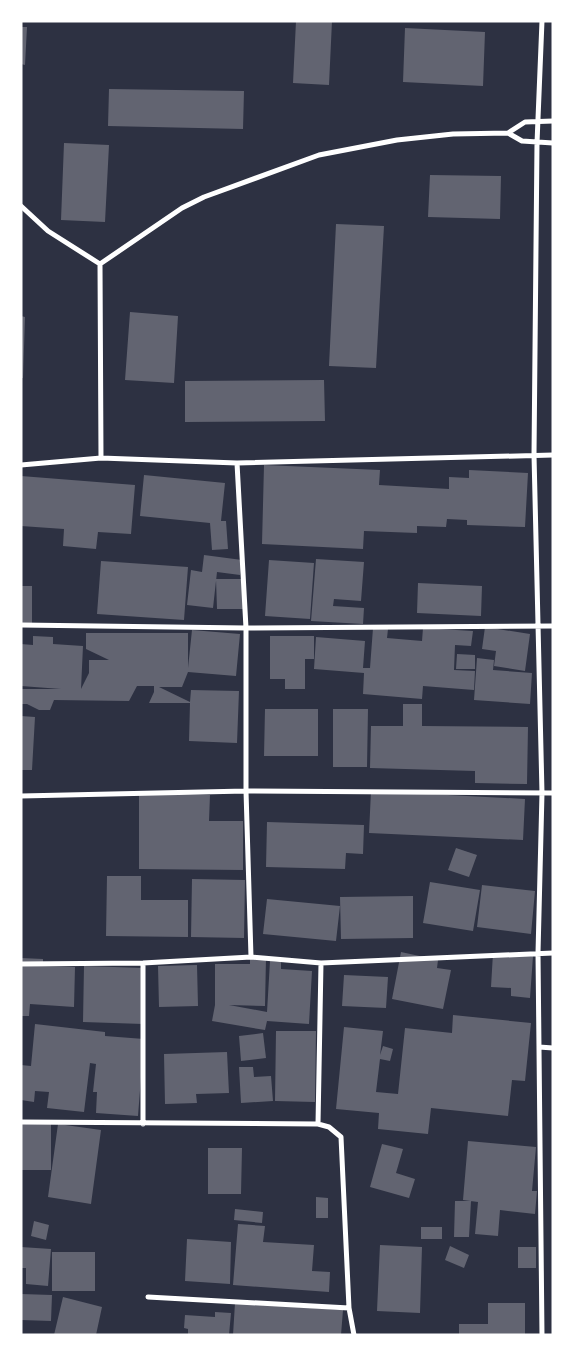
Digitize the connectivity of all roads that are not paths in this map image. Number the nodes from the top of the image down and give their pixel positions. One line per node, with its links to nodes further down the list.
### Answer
1 (542, 21): 2 (street)
2 (538, 121): 3 (street); 4 (street); 5 (street)
3 (553, 121)
4 (508, 133): 5 (street); 8 (street)
5 (537, 143): 6 (street); 9 (street)
6 (553, 143)
7 (21, 206): 8 (street)
8 (100, 264): 11 (street)
9 (534, 455): 10 (street); 12 (street); 15 (street)
10 (553, 455)
11 (101, 458): 12 (street); 13 (street)
12 (236, 463): 17 (street)
13 (21, 465)
14 (21, 625): 17 (street)
15 (537, 626): 16 (street); 17 (street); 19 (street)
16 (553, 626)
17 (246, 628): 18 (street)
18 (246, 791): 19 (street); 21 (street); 24 (street)
19 (542, 793): 20 (street); 22 (street)
20 (553, 793)
21 (21, 796)
22 (538, 953): 23 (street); 26 (street); 28 (street)
23 (553, 953)
24 (250, 957): 25 (street); 26 (street)
25 (143, 962): 27 (street); 31 (street)
26 (321, 962): 32 (street)
27 (21, 964)
28 (539, 1047): 29 (street); 36 (street)
29 (553, 1048)
30 (21, 1122): 31 (street)
31 (143, 1124): 32 (street)
32 (318, 1124): 34 (street)
33 (148, 1297): 34 (street)
34 (349, 1308): 35 (street)
35 (354, 1335)
36 (542, 1335)

